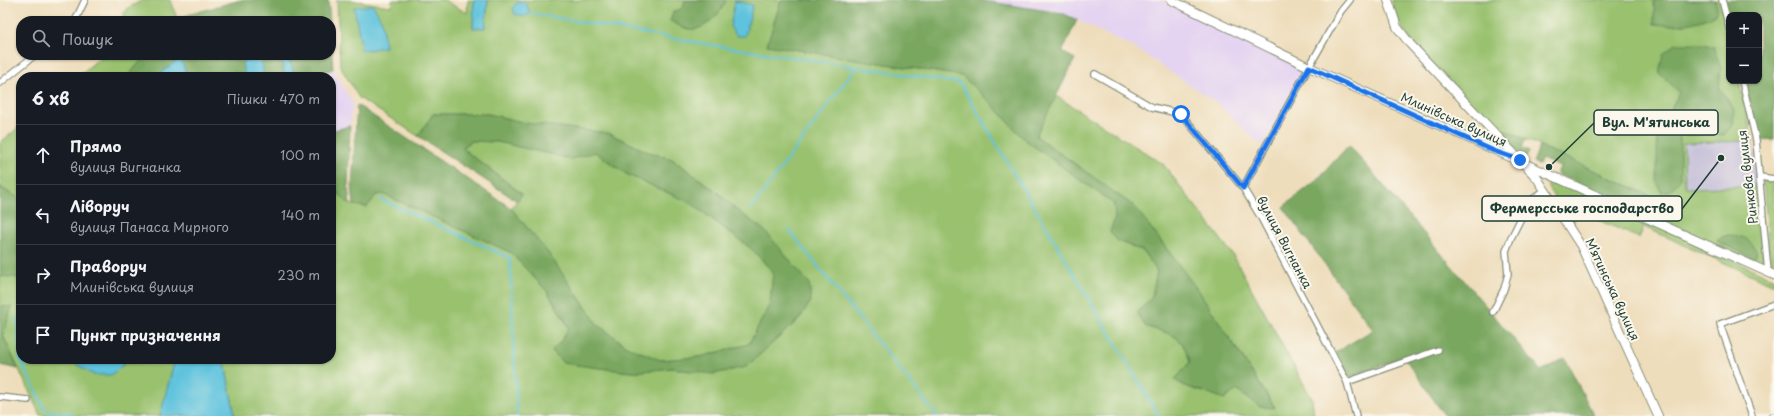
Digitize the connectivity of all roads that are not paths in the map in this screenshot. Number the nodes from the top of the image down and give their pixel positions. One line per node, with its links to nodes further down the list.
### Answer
1 (85, 0): 7 (street)
2 (1171, 0): 9 (main road, Млинівська вулиця)
3 (1350, 0): 9 (street)
4 (1388, 0): 13 (main road, Мʼятинська вулиця)
5 (1722, 0): 6 (street)
6 (1726, 15)
7 (77, 16)
8 (29, 60): 11 (street)
9 (1309, 67): 13 (main road, Млинівська вулиця); 16 (street)
10 (1095, 74): 16 (street, вулиця Вигнанка)
11 (0, 83)
12 (1743, 84): 14 (street, Ринкова вулиця)
13 (1520, 160): 17 (main road, Мʼятинська вулиця); 18 (main road, Млинівська вулиця)
14 (1760, 177): 15 (street); 18 (street, Ринкова вулиця)
15 (1774, 179)
16 (1243, 188): 22 (street, вулиця Вигнанка)
17 (1545, 190): 20 (street); 26 (main road, Мʼятинська вулиця)
18 (1771, 273)
19 (1774, 304): 27 (street)
20 (1493, 312)
21 (1438, 350): 22 (street)
22 (1347, 382): 25 (street, вулиця Вигнанка)
23 (0, 397): 24 (street)
24 (28, 400)
25 (1356, 416)
26 (1658, 416)
27 (1752, 416)

